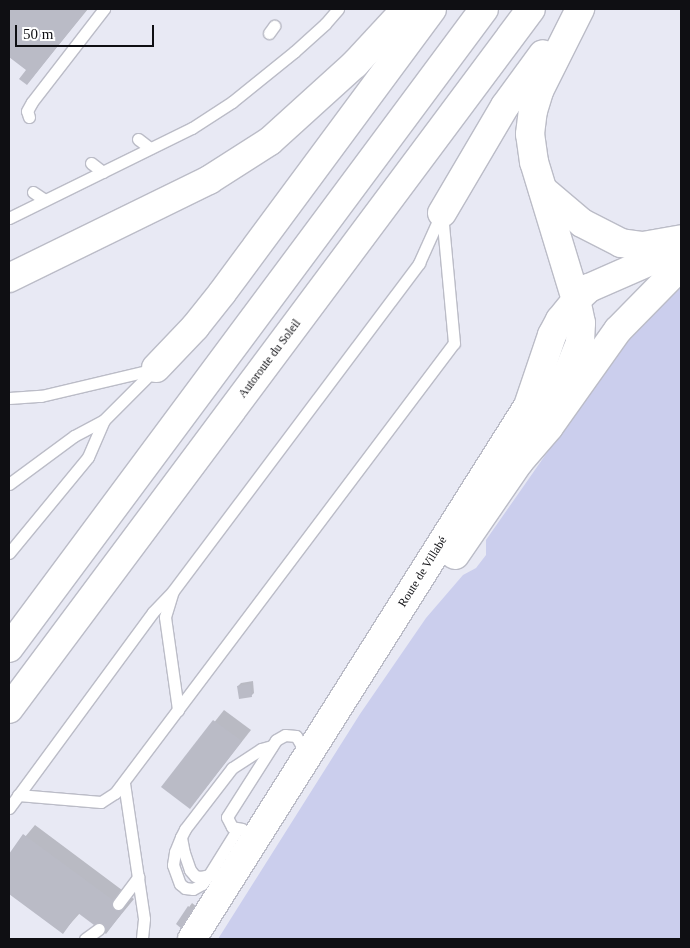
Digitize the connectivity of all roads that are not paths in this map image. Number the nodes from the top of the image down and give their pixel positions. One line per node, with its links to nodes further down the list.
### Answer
1 (104, 9): 13 (lane)
2 (338, 9): 10 (lane)
3 (406, 9): 26 (main road)
4 (432, 9): 28 (main road)
5 (484, 9): 35 (main road)
6 (531, 9): 36 (main road, Autoroute du Soleil)
7 (575, 9): 21 (main road)
8 (580, 9): 18 (main road)
9 (237, 83): 10 (lane)
10 (246, 91): 12 (lane)
11 (197, 110): 12 (lane)
12 (208, 117): 15 (lane)
13 (29, 118)
14 (138, 139): 15 (lane)
15 (150, 148): 17 (lane)
16 (91, 163): 17 (lane)
17 (102, 172): 20 (lane)
18 (543, 190): 23 (main road); 27 (main road)
19 (33, 192): 20 (lane)
20 (45, 200): 22 (lane)
21 (442, 213): 34 (lane); 37 (lane)
22 (9, 218)
23 (681, 238)
24 (681, 243): 27 (main road, Route de Villabé)
25 (681, 266): 31 (main road, Route de Villabé)
26 (9, 278)
27 (576, 300): 31 (main road); 39 (main road, Route de Villabé)
28 (156, 368): 29 (lane); 30 (lane)
29 (9, 398)
30 (104, 420): 32 (lane); 33 (lane)
31 (519, 462): 53 (main road, Route de Villabé)
32 (9, 484)
33 (9, 553)
34 (173, 591): 37 (lane); 41 (lane)
35 (9, 648)
36 (9, 709)
37 (178, 710): 40 (lane)
38 (272, 746): 39 (lane); 44 (lane); 45 (lane)
39 (307, 755): 43 (main road, Route de Villabé)
40 (124, 783): 41 (lane); 47 (lane)
41 (18, 795): 42 (lane)
42 (9, 808)
43 (269, 817): 44 (lane); 52 (main road, Route de Villabé)
44 (237, 830): 46 (lane)
45 (181, 837): 46 (lane); 46 (lane)
46 (209, 875)
47 (138, 877): 48 (lane); 51 (lane)
48 (118, 904)
49 (99, 929): 50 (lane)
50 (85, 939)
51 (142, 939)
52 (192, 939)
53 (203, 939)

